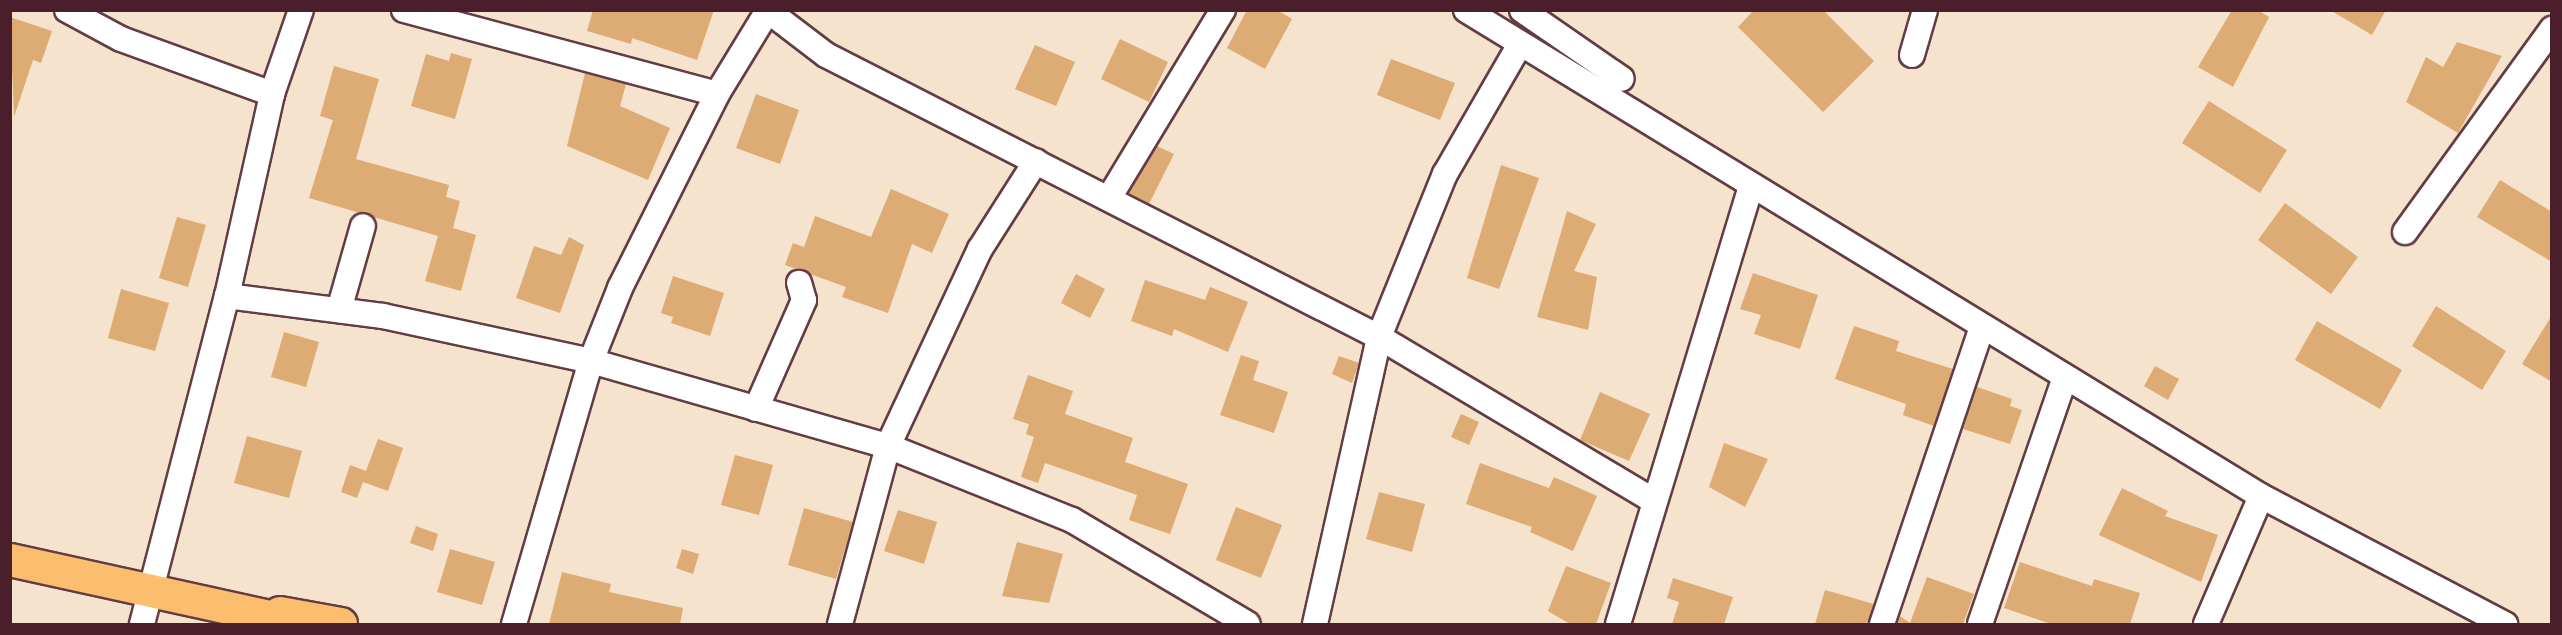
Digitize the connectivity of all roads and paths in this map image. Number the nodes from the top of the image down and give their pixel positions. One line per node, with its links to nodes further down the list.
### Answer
1 (68, 10): 13 (street)
2 (301, 10): 13 (street)
3 (404, 10): 14 (street)
4 (1223, 10): 17 (street)
5 (1466, 10): 10 (street)
6 (1522, 10): 12 (street)
7 (1925, 10): 11 (street)
8 (767, 11): 14 (street); 15 (street)
9 (2552, 29): 19 (street)
10 (1519, 45): 16 (street); 24 (street)
11 (1912, 55)
12 (1622, 80)
13 (272, 94): 21 (street)
14 (717, 94): 25 (street)
15 (1036, 161): 17 (street); 28 (street)
16 (1751, 186): 23 (street); 30 (street)
17 (1109, 198): 24 (street)
18 (363, 226): 22 (street)
19 (2405, 232)
20 (799, 283): 27 (street)
21 (227, 296): 22 (street); 32 (street)
22 (339, 310): 25 (street)
23 (1982, 327): 26 (street); 41 (street)
24 (1379, 337): 30 (street); 39 (street)
25 (591, 361): 27 (street); 36 (street)
26 (2064, 377): 29 (street); 42 (street)
27 (756, 409): 28 (street)
28 (888, 446): 37 (street); 38 (street)
29 (2261, 496): 43 (street); 44 (street)
30 (1654, 501): 40 (street)
31 (10, 560): 32 (main road)
32 (152, 590): 33 (street); 34 (main road); 35 (main road)
33 (142, 624)
34 (301, 624)
35 (341, 624)
36 (514, 624)
37 (840, 624)
38 (1248, 624)
39 (1315, 624)
40 (1618, 624)
41 (1882, 624)
42 (1980, 624)
43 (2206, 624)
44 (2505, 624)

